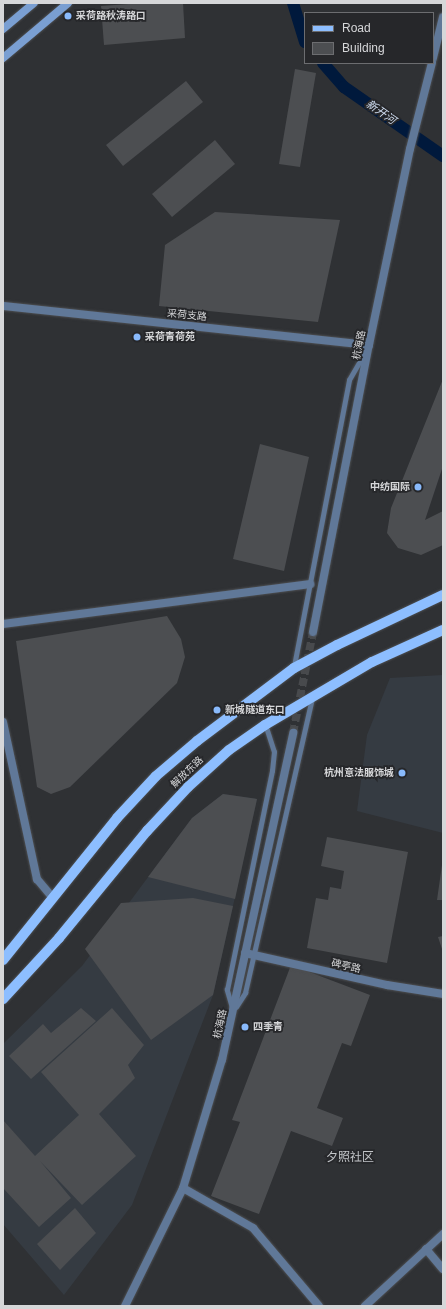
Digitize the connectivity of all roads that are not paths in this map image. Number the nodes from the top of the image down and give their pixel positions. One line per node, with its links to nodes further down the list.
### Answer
1 (34, 3): 4 (main road)
2 (68, 3): 6 (main road)
3 (443, 17): 5 (street)
4 (3, 29)
5 (434, 54)
6 (3, 58)
7 (432, 64): 9 (street, 杭海路)
8 (3, 306): 9 (street, 采荷支路)
9 (369, 344): 10 (lane); 14 (street, 杭海路)
10 (310, 584): 12 (street); 15 (lane)
11 (443, 594): 15 (main road, 解放东路)
12 (3, 624)
13 (443, 630): 16 (main road, 解放东路)
14 (313, 632)
15 (294, 668): 20 (main road, 解放东路)
16 (313, 696): 18 (main road, 解放东路); 22 (lane)
17 (3, 722): 20 (street)
18 (265, 724): 25 (main road, 解放东路); 26 (lane)
19 (293, 733): 21 (street, 杭海路)
20 (53, 898): 23 (main road, 解放东路)
21 (245, 953): 22 (street, 碑亭路); 26 (street, 杭海路)
22 (255, 955): 24 (street, 碑亭路); 26 (lane)
23 (3, 960)
24 (443, 994)
25 (3, 999)
26 (233, 1012): 27 (street, 杭海路)
27 (183, 1188): 31 (street, 杭海路); 32 (street)
28 (443, 1234): 29 (street)
29 (426, 1249): 30 (street); 33 (street)
30 (443, 1269)
31 (125, 1306)
32 (318, 1306)
33 (365, 1306)

